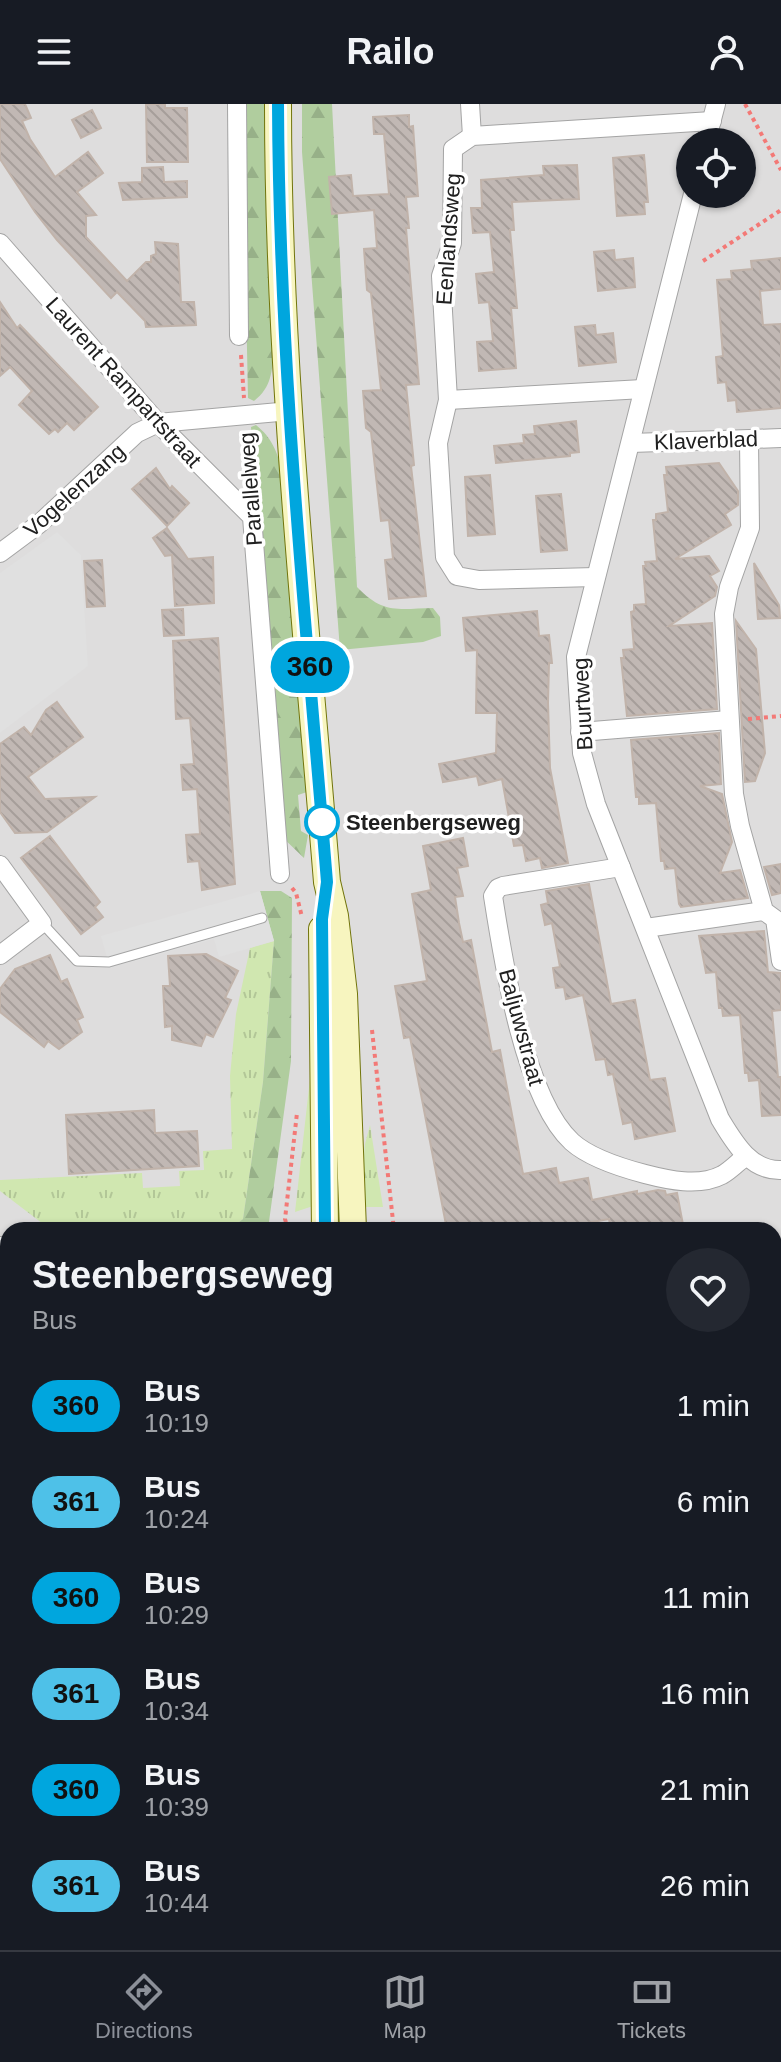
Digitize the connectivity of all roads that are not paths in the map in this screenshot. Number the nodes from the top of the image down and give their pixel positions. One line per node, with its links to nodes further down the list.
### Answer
1 (237, 104): 8 (street)
2 (278, 104): 11 (main road)
3 (470, 104): 5 (street)
4 (714, 113): 5 (street)
5 (472, 136): 10 (street, Eenlandsweg)
6 (689, 208): 9 (street, Buurtweg)
7 (0, 243): 12 (street, Laurent Rampartstraat)
8 (239, 336)
9 (643, 389): 10 (street); 15 (street, Buurtweg)
10 (448, 400): 18 (street, Eenlandsweg)
11 (290, 411): 12 (street, Vogelenzang); 24 (main road)
12 (158, 423): 16 (street, Laurent Rampartstraat); 17 (street, Vogelenzang)
13 (781, 438): 14 (street, Klaverblad)
14 (749, 440): 15 (street, Klaverblad); 19 (street)
15 (631, 443): 18 (street, Buurtweg)
16 (252, 517): 23 (street, Parallelweg)
17 (0, 553)
18 (595, 577): 20 (street, Buurtweg)
19 (729, 720): 20 (street); 25 (street)
20 (580, 732): 21 (street, Buurtweg)
21 (621, 867): 28 (street, Buurtweg); 31 (street, Baljuwstraat)
22 (2, 868): 27 (street)
23 (280, 874)
24 (327, 882): 33 (main road); 34 (main road)
25 (764, 911): 28 (street); 30 (street)
26 (262, 918): 27 (lane)
27 (42, 923): 29 (street)
28 (646, 928): 31 (street, Buurtweg)
29 (0, 955)
30 (781, 961)
31 (746, 1156): 32 (street)
32 (781, 1170)
33 (325, 1222)
34 (353, 1222)

